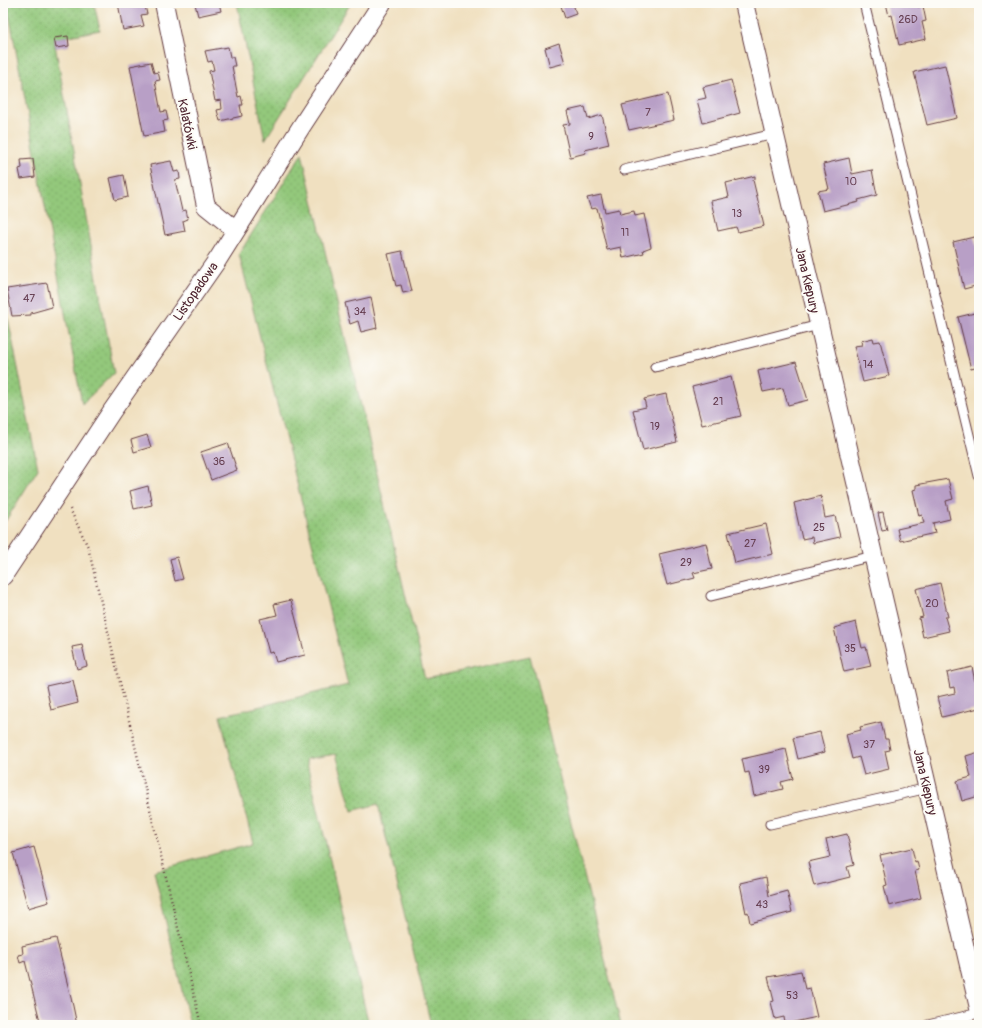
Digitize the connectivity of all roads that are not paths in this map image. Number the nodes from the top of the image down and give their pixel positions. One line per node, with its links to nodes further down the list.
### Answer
1 (164, 3): 7 (street, Kalatówki)
2 (382, 3): 7 (street, Listopadowa)
3 (744, 3): 5 (street, Jana Kiepury)
4 (864, 3): 10 (lane)
5 (774, 134): 6 (lane); 8 (street, Jana Kiepury)
6 (624, 170)
7 (236, 230): 12 (street, Listopadowa)
8 (819, 325): 9 (lane); 11 (street, Jana Kiepury)
9 (655, 367)
10 (979, 476)
11 (873, 556): 13 (lane); 14 (street, Jana Kiepury)
12 (3, 576)
13 (711, 596)
14 (928, 788): 15 (lane); 16 (street, Jana Kiepury)
15 (770, 824)
16 (979, 1008)
17 (979, 1013): 18 (lane)
18 (928, 1025)

